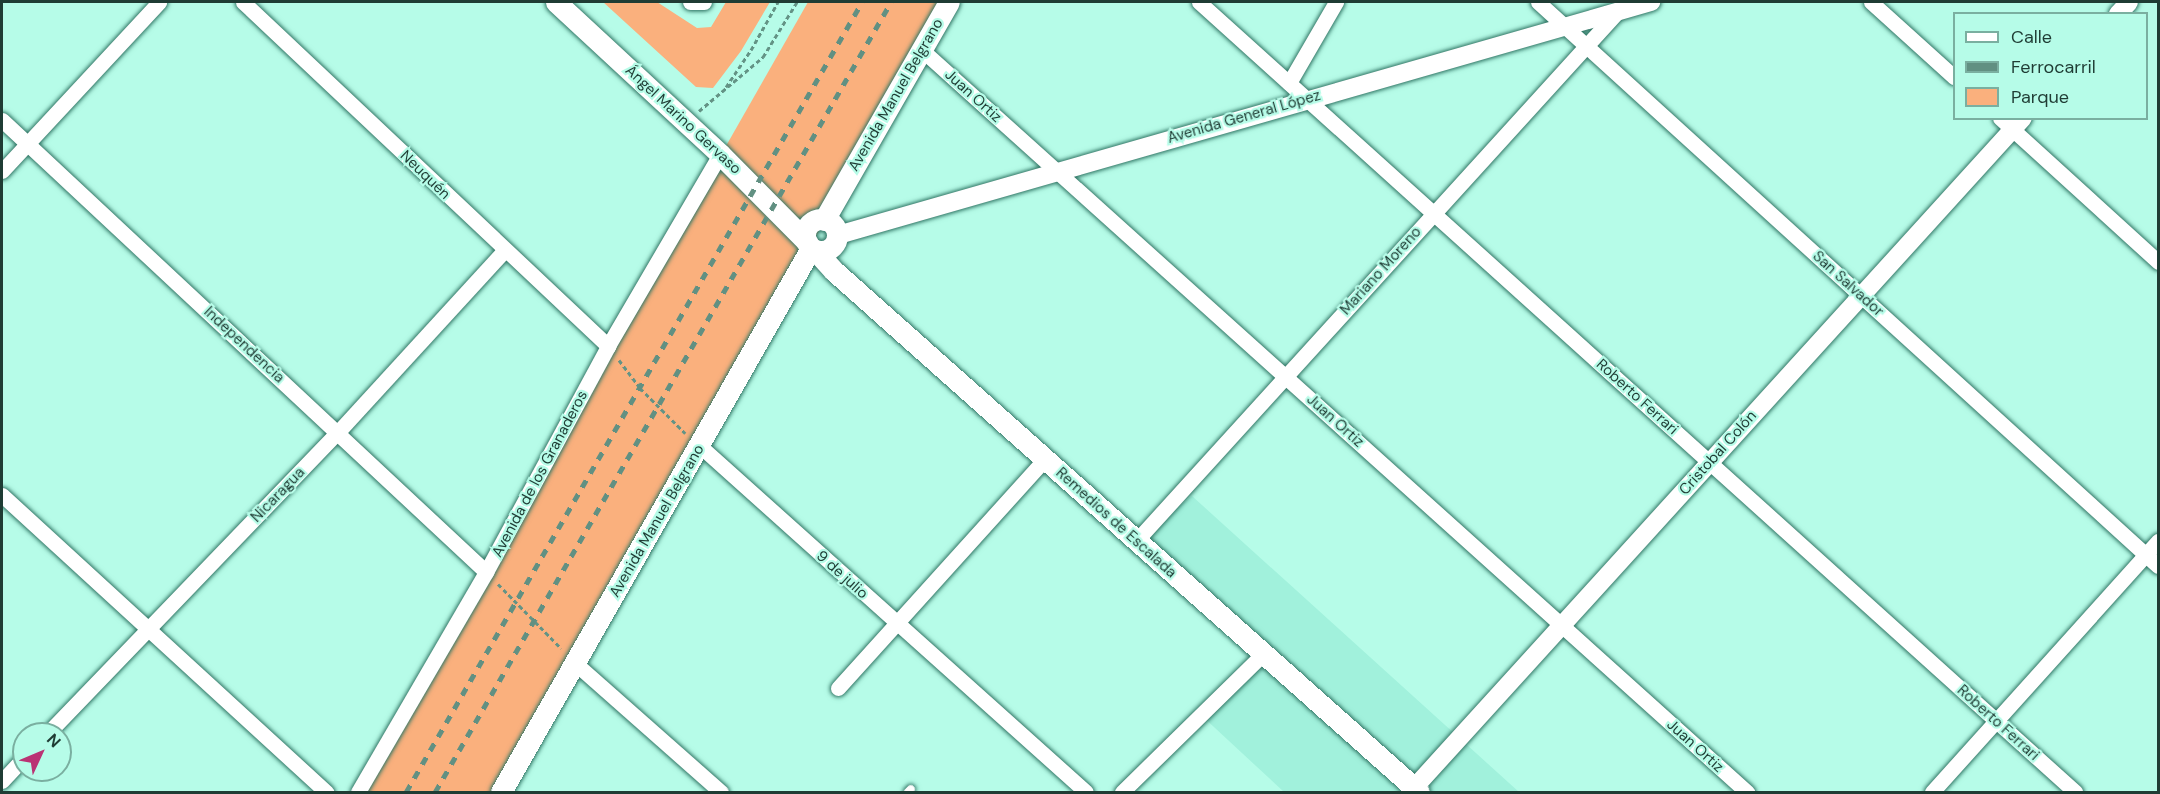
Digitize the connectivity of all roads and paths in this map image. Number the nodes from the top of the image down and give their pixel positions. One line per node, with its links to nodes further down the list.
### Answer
1 (159, 2): 25 (street)
2 (243, 2): 32 (street, Neuquén)
3 (556, 2): 23 (main road, Ángel Marino Gervaso)
4 (690, 2): 5 (street)
5 (704, 2)
6 (778, 2): 20 (path)
7 (797, 2): 20 (path)
8 (950, 2): 17 (main road, Avenida Manuel Belgrano)
9 (1199, 2): 19 (street, Roberto Ferrari)
10 (1336, 2): 19 (street)
11 (1538, 2): 15 (street, San Salvador)
12 (1651, 2): 14 (street, Avenida General López)
13 (1870, 2): 18 (street)
14 (1622, 6): 15 (street, Avenida General López); 16 (street, Mariano Moreno)
15 (1563, 25): 16 (street, San Salvador); 21 (street, Avenida General López)
16 (1587, 46): 29 (street, Mariano Moreno); 34 (street, San Salvador)
17 (922, 50): 27 (street, Juan Ortiz); 30 (main road, Avenida Manuel Belgrano)
18 (1953, 76)
19 (1289, 83): 21 (street, Roberto Ferrari)
20 (723, 91): 23 (path)
21 (1307, 99): 27 (street, Avenida General López); 29 (street, Roberto Ferrari)
22 (2, 120): 25 (street, Independencia)
23 (686, 122): 26 (main road, Ángel Marino Gervaso)
24 (2012, 122): 33 (street); 34 (street, Cristobal Colón)
25 (27, 144): 28 (street); 37 (street, Independencia)
26 (720, 154): 31 (main road, Ángel Marino Gervaso); 35 (street, Avenida de los Granaderos)
27 (1057, 170): 30 (street, Avenida General López); 36 (street, Juan Ortiz)
28 (2, 171)
29 (1434, 214): 36 (street, Mariano Moreno); 40 (street, Roberto Ferrari)
30 (831, 227): 31 (main road, Avenida Manuel Belgrano)
31 (811, 246): 38 (main road, Avenida Manuel Belgrano); 39 (main road, Remedios de Escalada)
32 (504, 251): 35 (street, Neuquén); 37 (street, Nicaragua)
33 (2158, 262)
34 (1862, 296): 40 (street, Cristobal Colón); 44 (street, San Salvador)
35 (608, 346): 38 (path); 46 (street, Avenida de los Granaderos)
36 (1285, 376): 42 (street, Mariano Moreno); 48 (street, Juan Ortiz)
37 (338, 432): 46 (street, Independencia); 49 (street, Nicaragua)
38 (700, 446): 47 (street, 9 de julio); 51 (main road, Avenida Manuel Belgrano)
39 (1045, 459): 42 (main road, Remedios de Escalada); 47 (street)
40 (1710, 462): 48 (street, Cristobal Colón); 53 (street, Roberto Ferrari)
41 (2, 495): 49 (street)
42 (1136, 540): 50 (main road, Remedios de Escalada)
43 (2158, 541): 44 (street)
44 (2146, 555): 45 (street, San Salvador); 53 (street)
45 (2158, 566)
46 (486, 572): 51 (path); 57 (street, Avenida de los Granaderos)
47 (896, 624): 52 (street); 60 (street, 9 de julio)
48 (1561, 625): 55 (street, Cristobal Colón); 62 (street, Juan Ortiz)
49 (148, 630): 54 (street, Nicaragua); 56 (street)
50 (1263, 654): 55 (main road, Remedios de Escalada); 61 (street)
51 (575, 663): 58 (main road, Avenida Manuel Belgrano); 59 (street)
52 (838, 688)
53 (1996, 721): 63 (street); 64 (street, Roberto Ferrari)
54 (59, 722)
55 (1417, 790)
56 (326, 792)
57 (358, 792)
58 (501, 792)
59 (721, 792)
60 (1086, 792)
61 (1122, 792)
62 (1747, 792)
63 (1932, 792)
64 (2075, 792)

